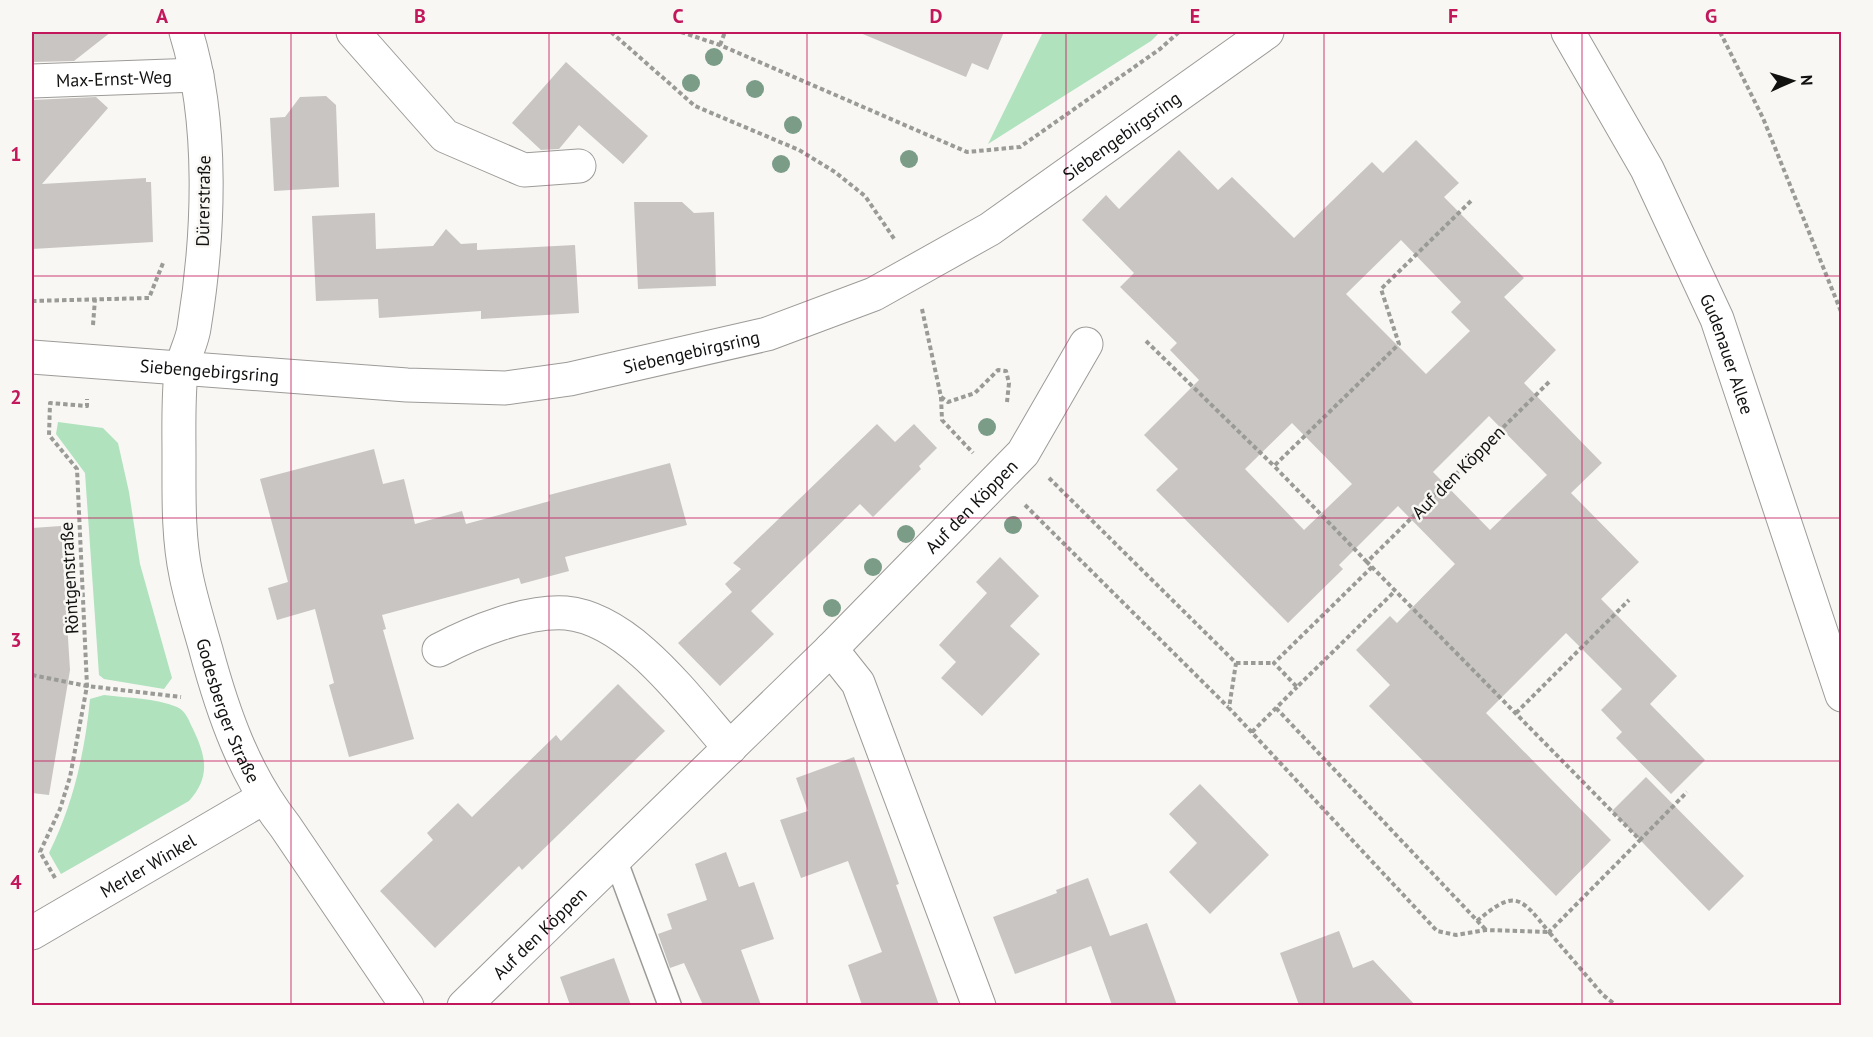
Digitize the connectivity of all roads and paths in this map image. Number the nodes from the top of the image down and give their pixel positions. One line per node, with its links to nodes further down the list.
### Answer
1 (186, 32): 11 (street, Dürerstraße)
2 (353, 32): 13 (street)
3 (611, 32): 15 (path)
4 (681, 32): 10 (path)
5 (725, 32): 10 (path)
6 (1179, 32): 10 (path)
7 (1267, 32): 23 (street, Siebengebirgsring)
8 (1720, 32): 19 (path)
9 (1573, 35): 44 (street, Gudenauer Allee)
10 (720, 45)
11 (197, 75): 12 (street, Max-Ernst-Weg); 23 (street, Dürerstraße)
12 (32, 81)
13 (579, 166)
14 (1473, 199): 29 (path)
15 (895, 241)
16 (166, 254): 17 (path)
17 (32, 301)
18 (922, 305): 25 (path)
19 (1842, 314)
20 (1146, 341): 29 (path)
21 (1086, 344): 28 (street, Auf den Köppen)
22 (32, 357): 23 (street, Siebengebirgsring)
23 (181, 369): 41 (street, Godesberger Straße)
24 (1549, 382): 32 (path, Auf den Köppen)
25 (940, 397): 26 (path); 27 (path)
26 (1007, 405)
27 (968, 448)
28 (1023, 453): 31 (street, Auf den Köppen); 38 (path)
29 (1274, 466): 32 (path)
30 (77, 469): 42 (path, Röntgenstraße)
31 (997, 478): 36 (street, Auf den Köppen); 45 (path)
32 (1367, 562): 33 (path)
33 (1372, 567): 34 (path); 39 (path)
34 (1396, 590): 43 (path); 47 (path)
35 (1629, 600): 47 (path)
36 (831, 649): 49 (street, Auf den Köppen); 62 (street)
37 (439, 650): 49 (street)
38 (1236, 663): 39 (path); 45 (path)
39 (1274, 663): 43 (path)
40 (32, 675): 42 (path)
41 (215, 684): 42 (path); 51 (street, Godesberger Straße)
42 (87, 686): 54 (path, Röntgenstraße)
43 (1297, 687): 46 (path)
44 (1842, 695)
45 (1228, 708): 48 (path)
46 (1276, 708): 48 (path); 55 (path)
47 (1516, 713): 52 (path)
48 (1252, 732): 56 (path)
49 (730, 748): 53 (street, Auf den Köppen)
50 (1687, 792): 52 (path)
51 (263, 798): 54 (street, Merler Winkel); 59 (street, Godesberger Straße)
52 (1640, 840): 57 (path)
53 (615, 858): 60 (street, Auf den Köppen); 61 (lane)
54 (73, 907): 58 (street, Merler Winkel)
55 (1477, 921): 56 (path); 57 (path)
56 (1486, 930): 57 (path)
57 (1549, 932): 63 (path)
58 (32, 933)
59 (407, 1005)
60 (464, 1005)
61 (670, 1005)
62 (979, 1005)
63 (1617, 1005)

